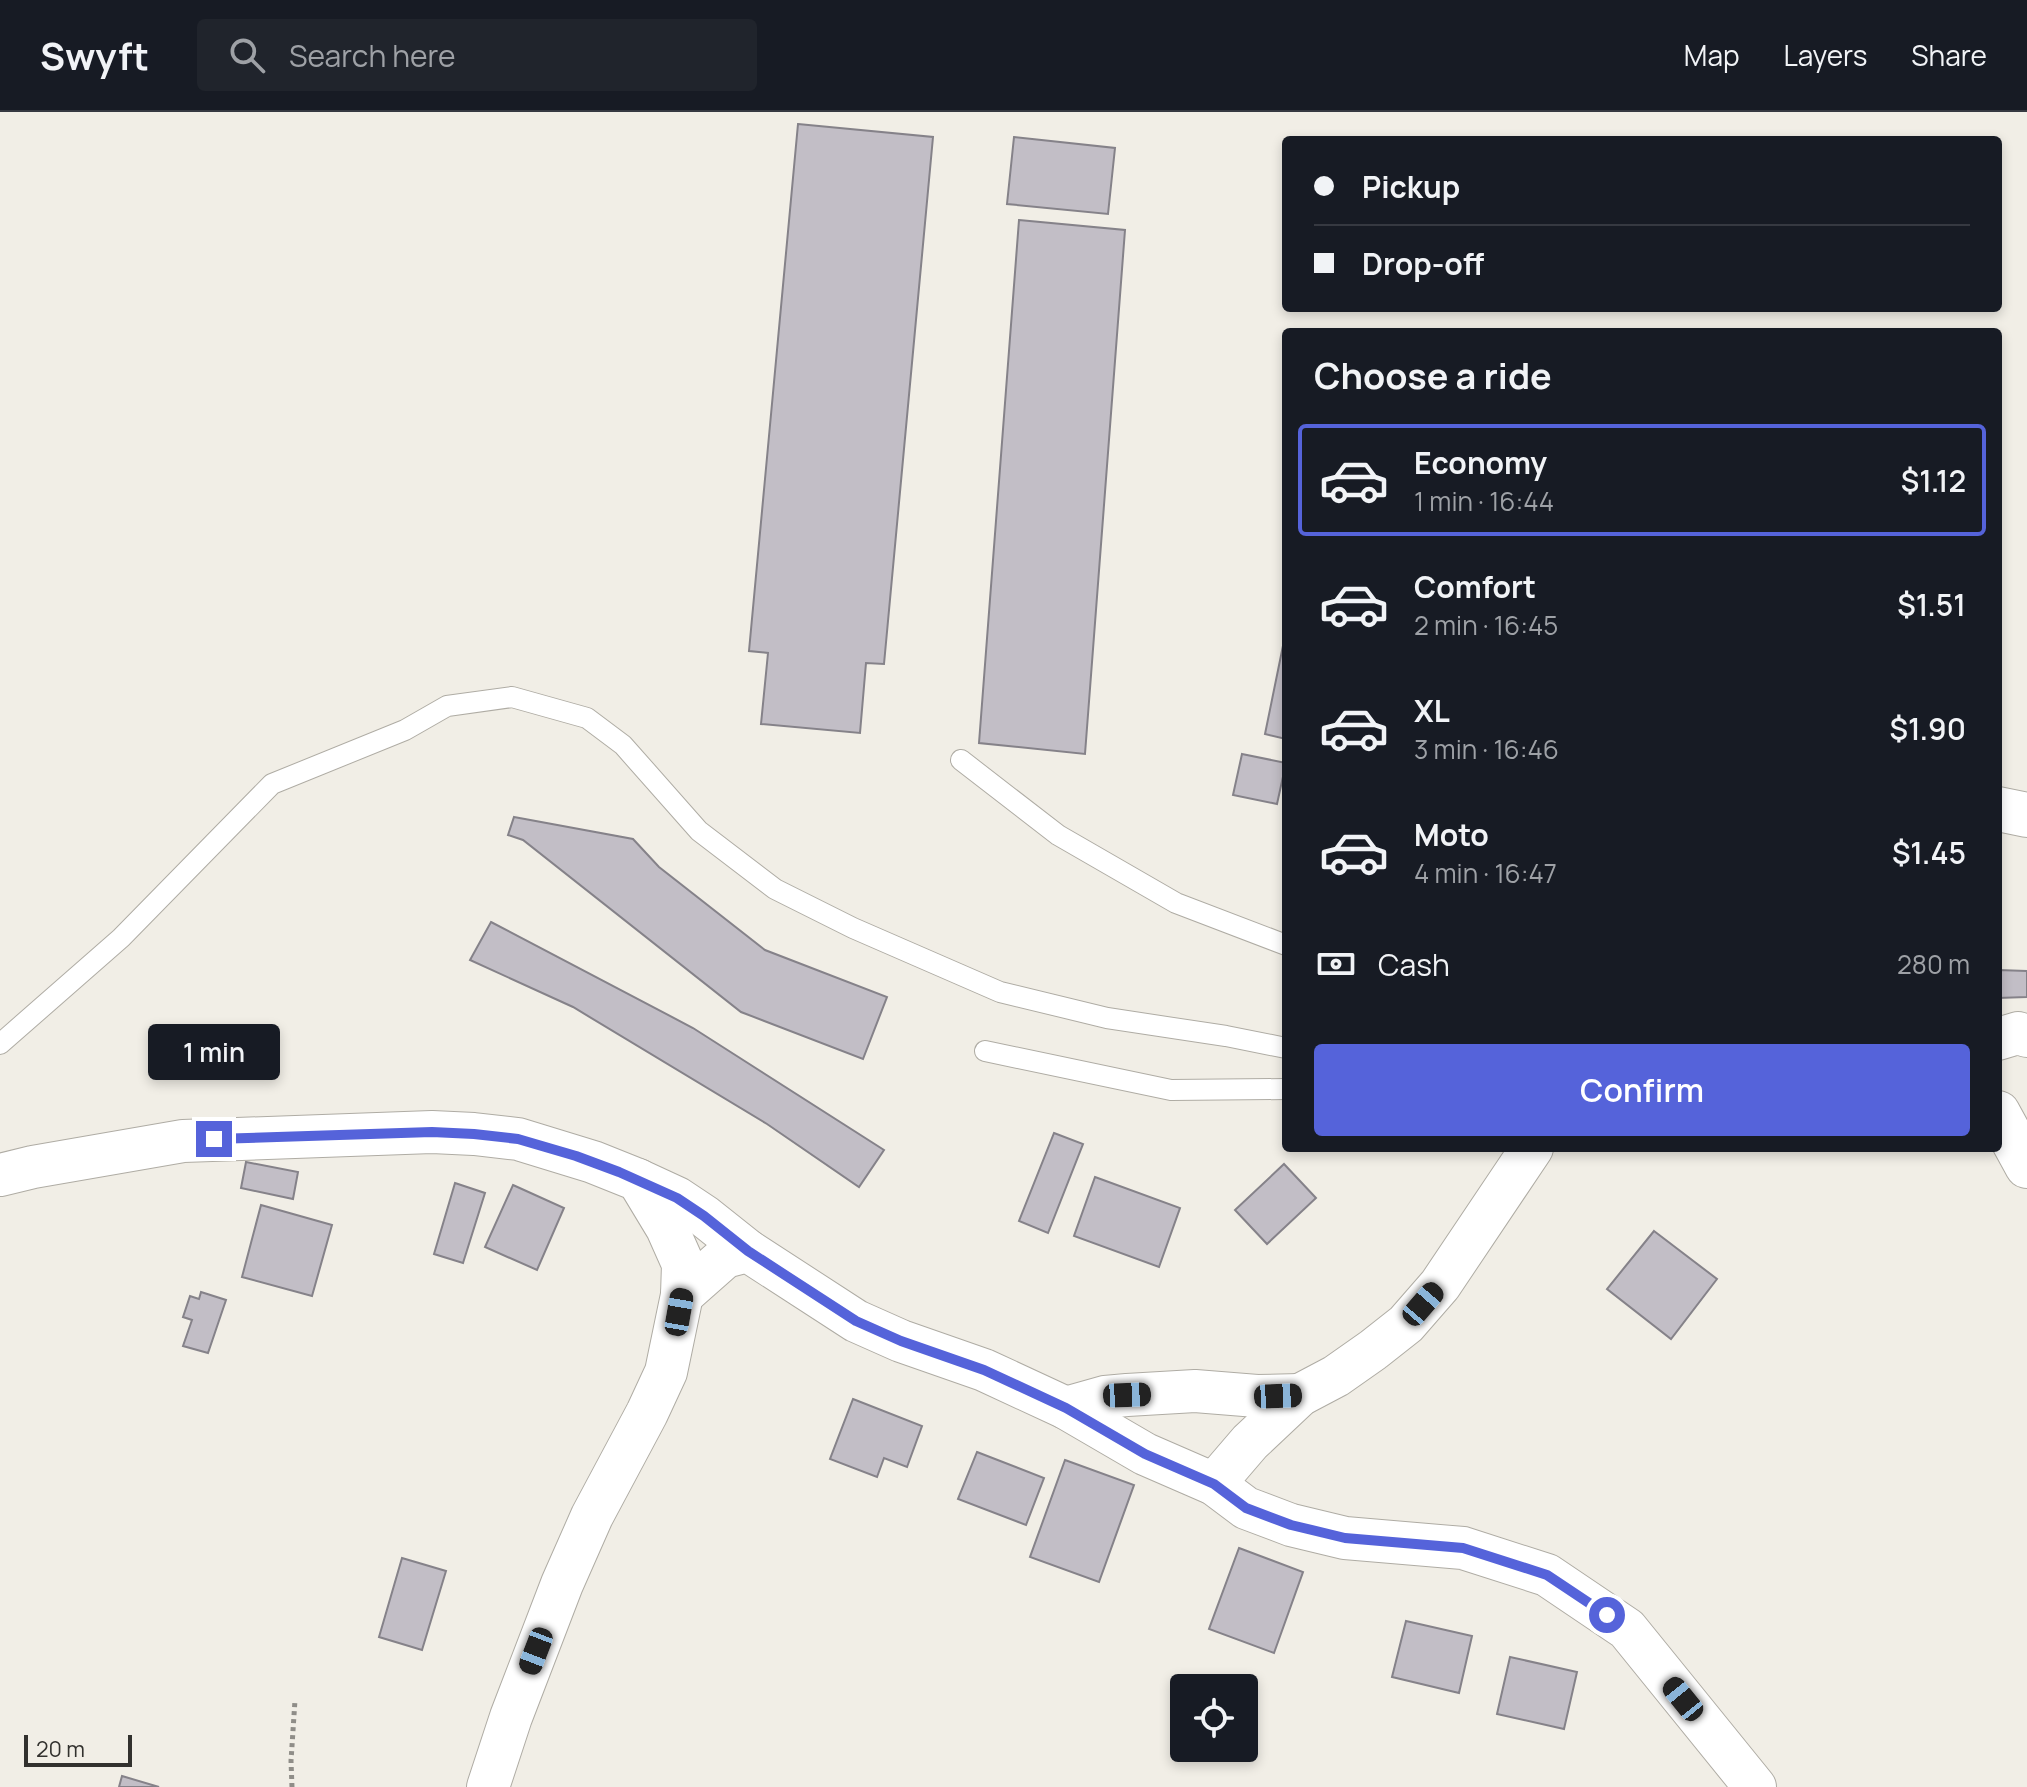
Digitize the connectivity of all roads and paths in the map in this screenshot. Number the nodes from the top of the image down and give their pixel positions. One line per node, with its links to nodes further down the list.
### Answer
1 (961, 760): 4 (lane)
2 (2002, 810): 3 (street)
3 (2027, 815)
4 (1282, 943)
5 (2027, 1036): 6 (street)
6 (2002, 1038)
7 (0, 1044): 8 (lane)
8 (1282, 1047)
9 (985, 1051): 10 (lane)
10 (1282, 1089)
11 (2002, 1120): 13 (street)
12 (1529, 1152): 18 (street)
13 (2027, 1166)
14 (0, 1175): 15 (street)
15 (638, 1180): 16 (street); 17 (street)
16 (748, 1251): 17 (street); 19 (street)
17 (682, 1295): 23 (street)
18 (1300, 1395): 19 (street); 20 (street)
19 (1066, 1408): 20 (street)
20 (1214, 1484): 24 (street)
21 (295, 1700): 22 (path)
22 (292, 1787)
23 (488, 1787)
24 (1755, 1787)

